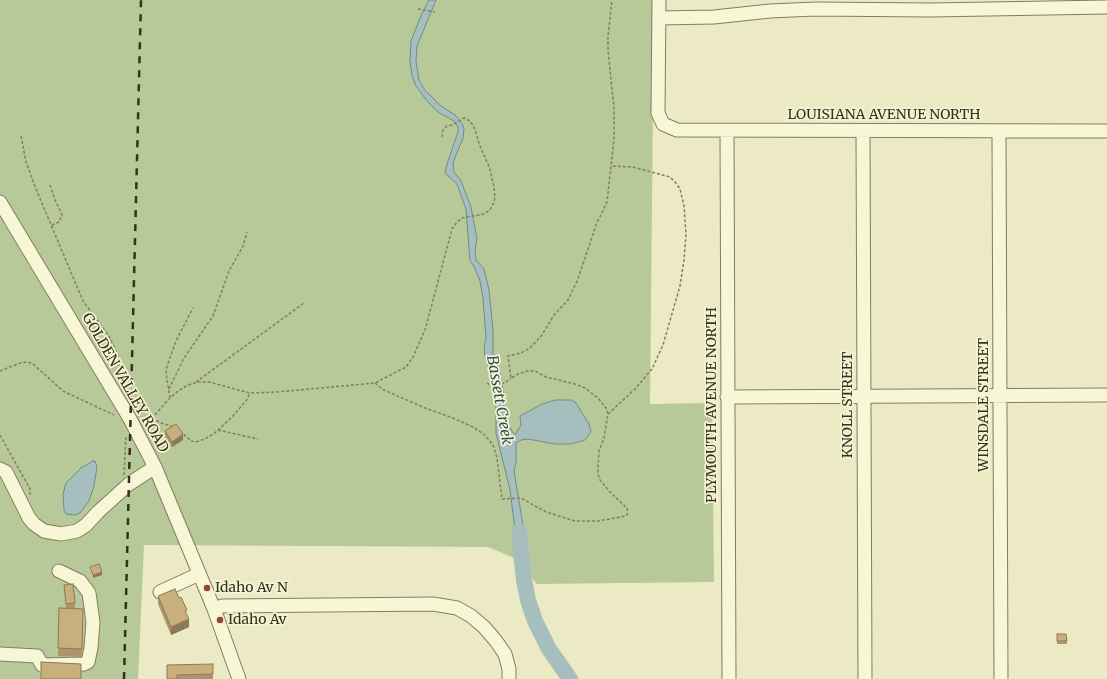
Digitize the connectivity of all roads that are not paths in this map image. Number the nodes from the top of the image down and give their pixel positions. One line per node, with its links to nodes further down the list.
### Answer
1 (659, 0): 3 (street)
2 (1107, 7): 3 (street)
3 (659, 18): 4 (street, LOUISIANA AVENUE NORTH)
4 (727, 131): 5 (street, LOUISIANA AVENUE NORTH); 12 (street, PLYMOUTH AVENUE NORTH)
5 (863, 131): 7 (street, LOUISIANA AVENUE NORTH); 10 (street, KNOLL STREET)
6 (1107, 131): 7 (street, LOUISIANA AVENUE NORTH)
7 (998, 132): 11 (street, WINSDALE STREET)
8 (0, 202): 13 (street, GOLDEN VALLEY ROAD)
9 (1107, 395): 11 (street)
10 (864, 396): 11 (street); 12 (street); 23 (street, KNOLL STREET)
11 (1000, 396): 24 (street, WINSDALE STREET)
12 (727, 397): 22 (street, PLYMOUTH AVENUE NORTH)
13 (155, 467): 14 (street); 16 (street, GOLDEN VALLEY ROAD)
14 (0, 469)
15 (59, 571): 19 (street)
16 (199, 574): 17 (street); 18 (street, GOLDEN VALLEY ROAD)
17 (160, 592)
18 (214, 609): 20 (street, GOLDEN VALLEY ROAD); 21 (street)
19 (0, 654)
20 (239, 679)
21 (509, 679)
22 (728, 679)
23 (865, 679)
24 (1001, 679)

